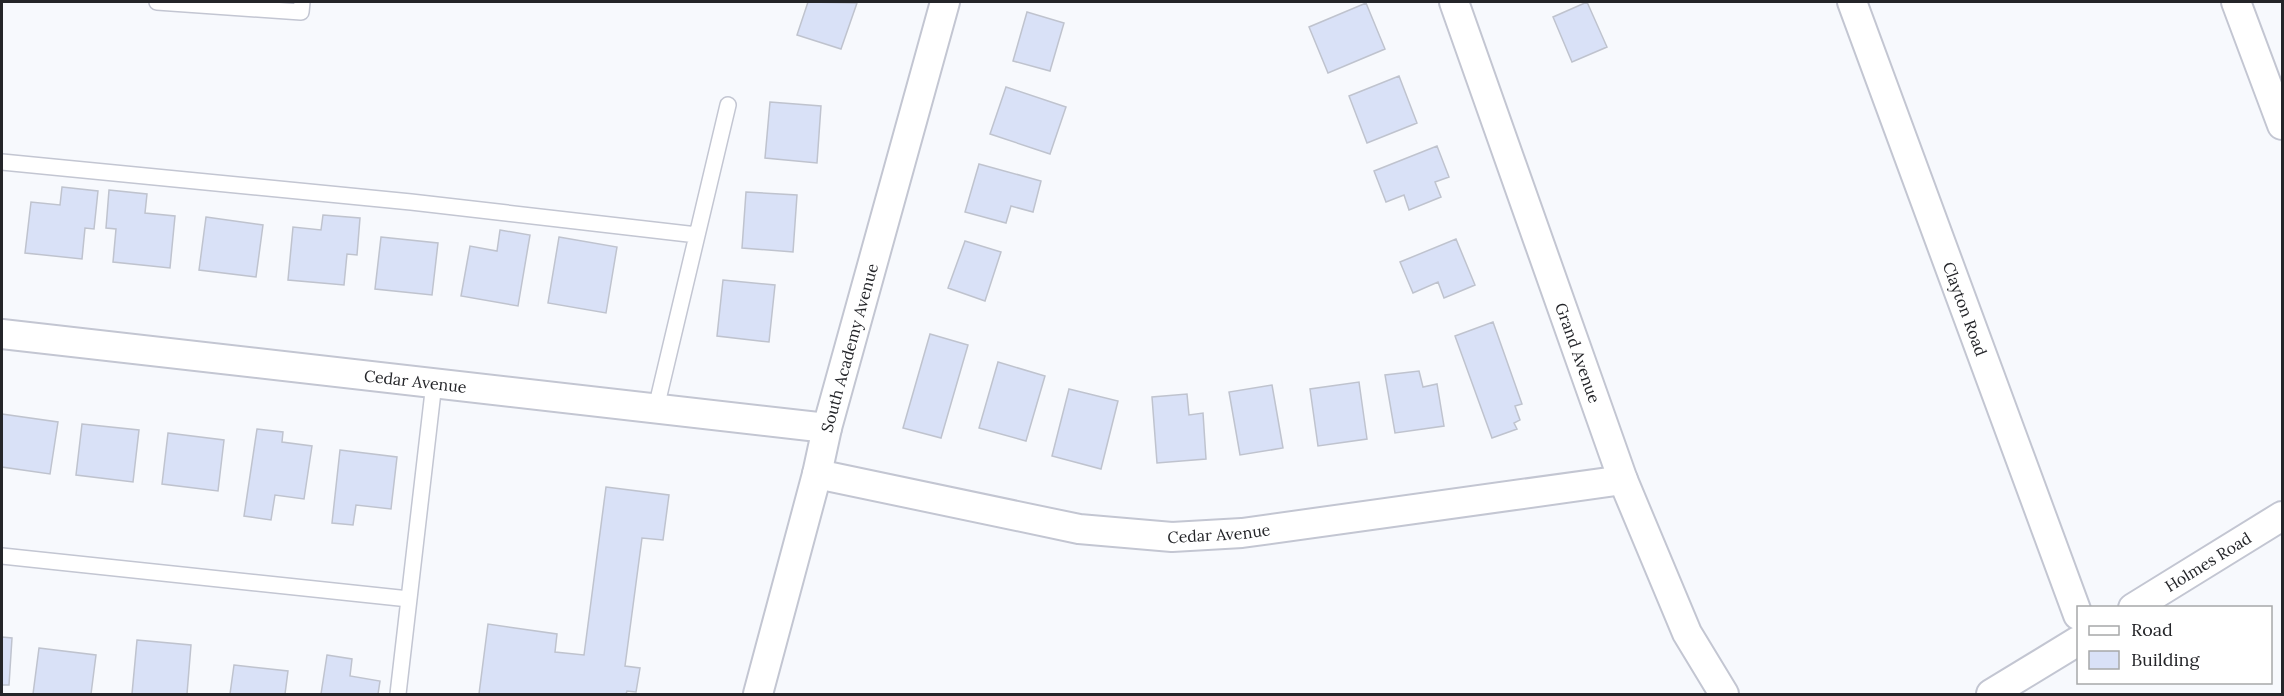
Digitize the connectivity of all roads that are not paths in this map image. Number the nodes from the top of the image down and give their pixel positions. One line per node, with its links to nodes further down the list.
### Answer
1 (158, 2): 2 (lane)
2 (302, 2)
3 (945, 2): 14 (street, South Academy Avenue)
4 (1454, 2): 16 (street, Grand Avenue)
5 (1852, 2): 21 (street, Clayton Road)
6 (2235, 2): 8 (street)
7 (728, 105): 10 (lane)
8 (2283, 125)
9 (2, 162): 10 (lane)
10 (697, 235): 13 (lane)
11 (2, 334): 12 (street, Cedar Avenue)
12 (434, 383): 13 (street, Cedar Avenue); 19 (lane)
13 (656, 408): 14 (street, Cedar Avenue)
14 (827, 428): 15 (street, South Academy Avenue)
15 (817, 474): 16 (street, Cedar Avenue); 24 (street, South Academy Avenue)
16 (1623, 480): 25 (street, Grand Avenue)
17 (2283, 516): 20 (street, Holmes Road)
18 (2, 556): 19 (lane)
19 (409, 599): 23 (lane)
20 (2136, 606)
21 (2077, 610)
22 (2077, 642): 26 (street)
23 (398, 694)
24 (758, 694)
25 (1724, 694)
26 (1991, 694)

